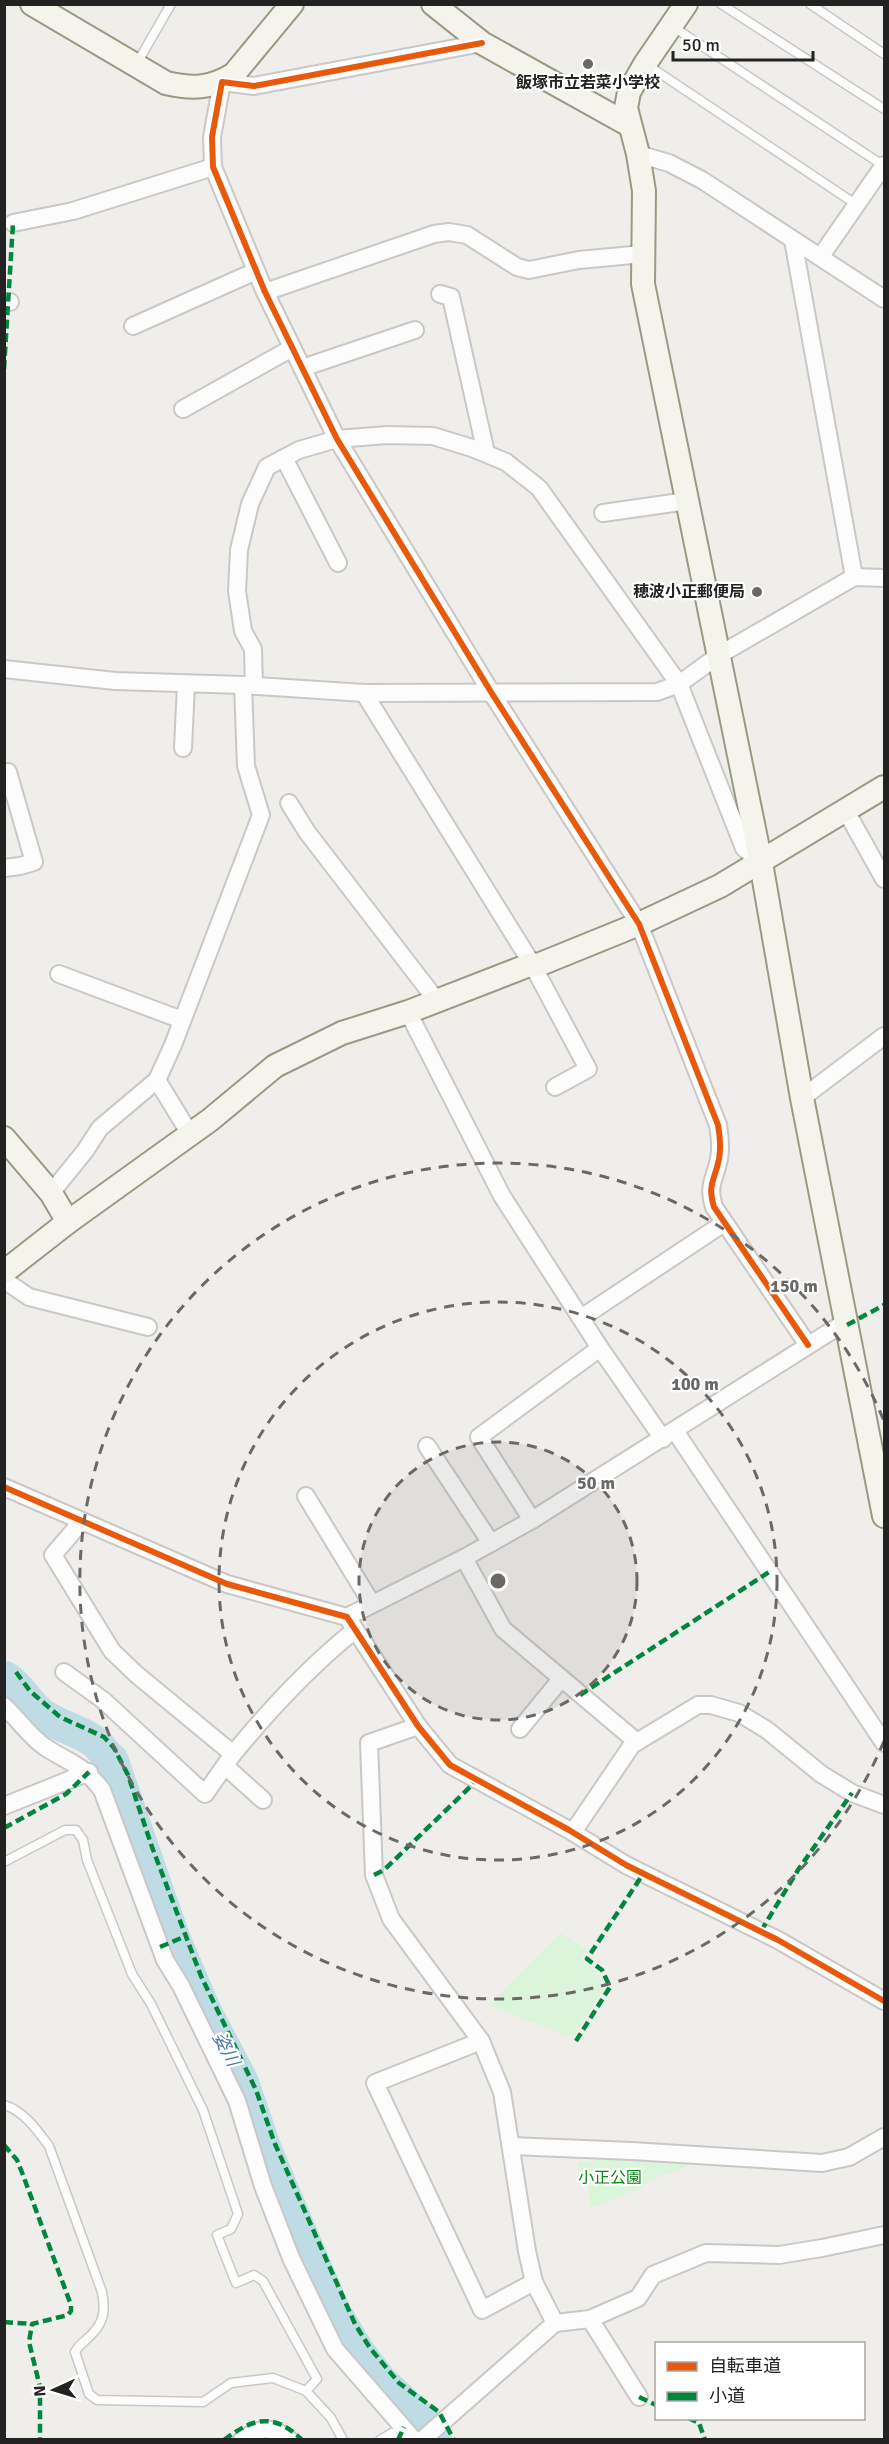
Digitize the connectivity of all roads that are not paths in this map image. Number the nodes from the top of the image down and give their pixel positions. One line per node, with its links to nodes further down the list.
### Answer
1 (32, 4): 12 (street)
2 (171, 4): 12 (lane)
3 (292, 4): 13 (street)
4 (433, 4): 9 (street)
5 (686, 4): 8 (street)
6 (721, 4): 14 (lane)
7 (810, 4): 10 (lane)
8 (671, 26): 11 (street); 17 (lane)
9 (482, 44): 13 (street); 15 (street)
10 (885, 54)
11 (645, 64): 15 (street); 19 (lane)
12 (136, 66): 13 (street)
13 (222, 82): 18 (street)
14 (885, 109)
15 (629, 125): 16 (street)
16 (638, 154): 21 (street); 22 (street)
17 (884, 166): 19 (street)
18 (213, 167): 20 (street); 24 (street)
19 (857, 205): 23 (street)
20 (14, 223)
21 (794, 240): 23 (street); 39 (street)
22 (643, 254): 25 (street); 36 (street)
23 (821, 256): 27 (street)
24 (256, 271): 25 (street); 28 (street)
25 (265, 292): 30 (street)
26 (440, 294): 34 (street)
27 (885, 298)
28 (133, 326)
29 (415, 330): 31 (street)
30 (292, 348): 31 (street); 32 (street)
31 (302, 368): 33 (street)
32 (183, 409)
33 (337, 439): 34 (street); 35 (street); 46 (street)
34 (486, 453): 44 (street)
35 (284, 458): 38 (street); 45 (street)
36 (687, 501): 37 (street); 41 (street)
37 (603, 513)
38 (338, 563)
39 (854, 578): 40 (street); 41 (street)
40 (885, 578)
41 (719, 655): 44 (street); 53 (street)
42 (4, 669): 43 (street)
43 (186, 684): 45 (street); 48 (street)
44 (679, 684): 46 (street); 53 (street)
45 (249, 686): 47 (street); 61 (street)
46 (491, 692): 47 (street); 56 (street)
47 (364, 693): 57 (street)
48 (183, 748)
49 (4, 772): 54 (street)
50 (885, 787): 52 (street)
51 (289, 803): 59 (street)
52 (846, 811): 53 (street); 55 (street)
53 (761, 863): 56 (street); 65 (street)
54 (4, 868)
55 (885, 879)
56 (639, 924): 57 (street); 70 (street)
57 (532, 964): 59 (street); 64 (street)
58 (59, 974): 61 (street)
59 (437, 1000): 60 (street)
60 (408, 1012): 66 (street); 73 (street)
61 (182, 1020): 63 (street)
62 (885, 1036): 65 (street)
63 (157, 1080): 66 (street); 68 (street)
64 (555, 1087)
65 (802, 1098): 74 (street)
66 (190, 1134): 69 (street)
67 (4, 1138): 68 (street)
68 (51, 1193): 69 (street)
69 (68, 1221): 71 (street)
70 (724, 1222): 73 (street); 76 (street)
71 (4, 1272)
72 (4, 1280): 75 (street)
73 (581, 1318): 77 (street)
74 (847, 1321): 76 (street); 80 (street)
75 (148, 1327)
76 (808, 1346): 78 (street)
77 (600, 1348): 78 (street); 84 (street)
78 (669, 1435): 84 (street); 96 (street)
79 (427, 1446): 86 (street)
80 (882, 1486): 83 (street)
81 (4, 1487): 85 (street)
82 (306, 1496): 88 (street)
83 (885, 1516)
84 (532, 1520): 86 (street)
85 (82, 1521): 89 (street); 97 (street)
86 (491, 1543): 87 (street)
87 (464, 1558): 88 (street); 91 (street)
88 (372, 1604): 89 (street)
89 (351, 1623): 93 (street); 97 (street)
90 (64, 1672): 97 (street)
91 (561, 1679): 94 (street); 95 (street)
92 (4, 1706): 98 (street)
93 (418, 1726): 102 (street); 105 (street)
94 (520, 1729)
95 (637, 1742): 100 (street); 102 (street)
96 (885, 1743)
97 (229, 1760): 99 (street)
98 (89, 1772): 101 (street); 120 (street)
99 (262, 1800)
100 (885, 1805)
101 (4, 1806)
102 (573, 1832): 104 (street)
103 (4, 1862): 113 (lane)
104 (885, 2001)
105 (481, 2041): 108 (street); 110 (street)
106 (4, 2105): 113 (lane)
107 (885, 2137): 108 (street)
108 (511, 2146): 110 (street)
109 (885, 2235): 111 (street)
110 (534, 2282): 112 (street)
111 (590, 2319): 112 (street); 114 (street)
112 (555, 2323): 121 (street)
113 (306, 2391): 117 (lane)
114 (639, 2397)
115 (242, 2439): 116 (street)
116 (290, 2439)
117 (343, 2439)
118 (380, 2439): 119 (lane)
119 (396, 2439)
120 (414, 2439)
121 (422, 2439)

